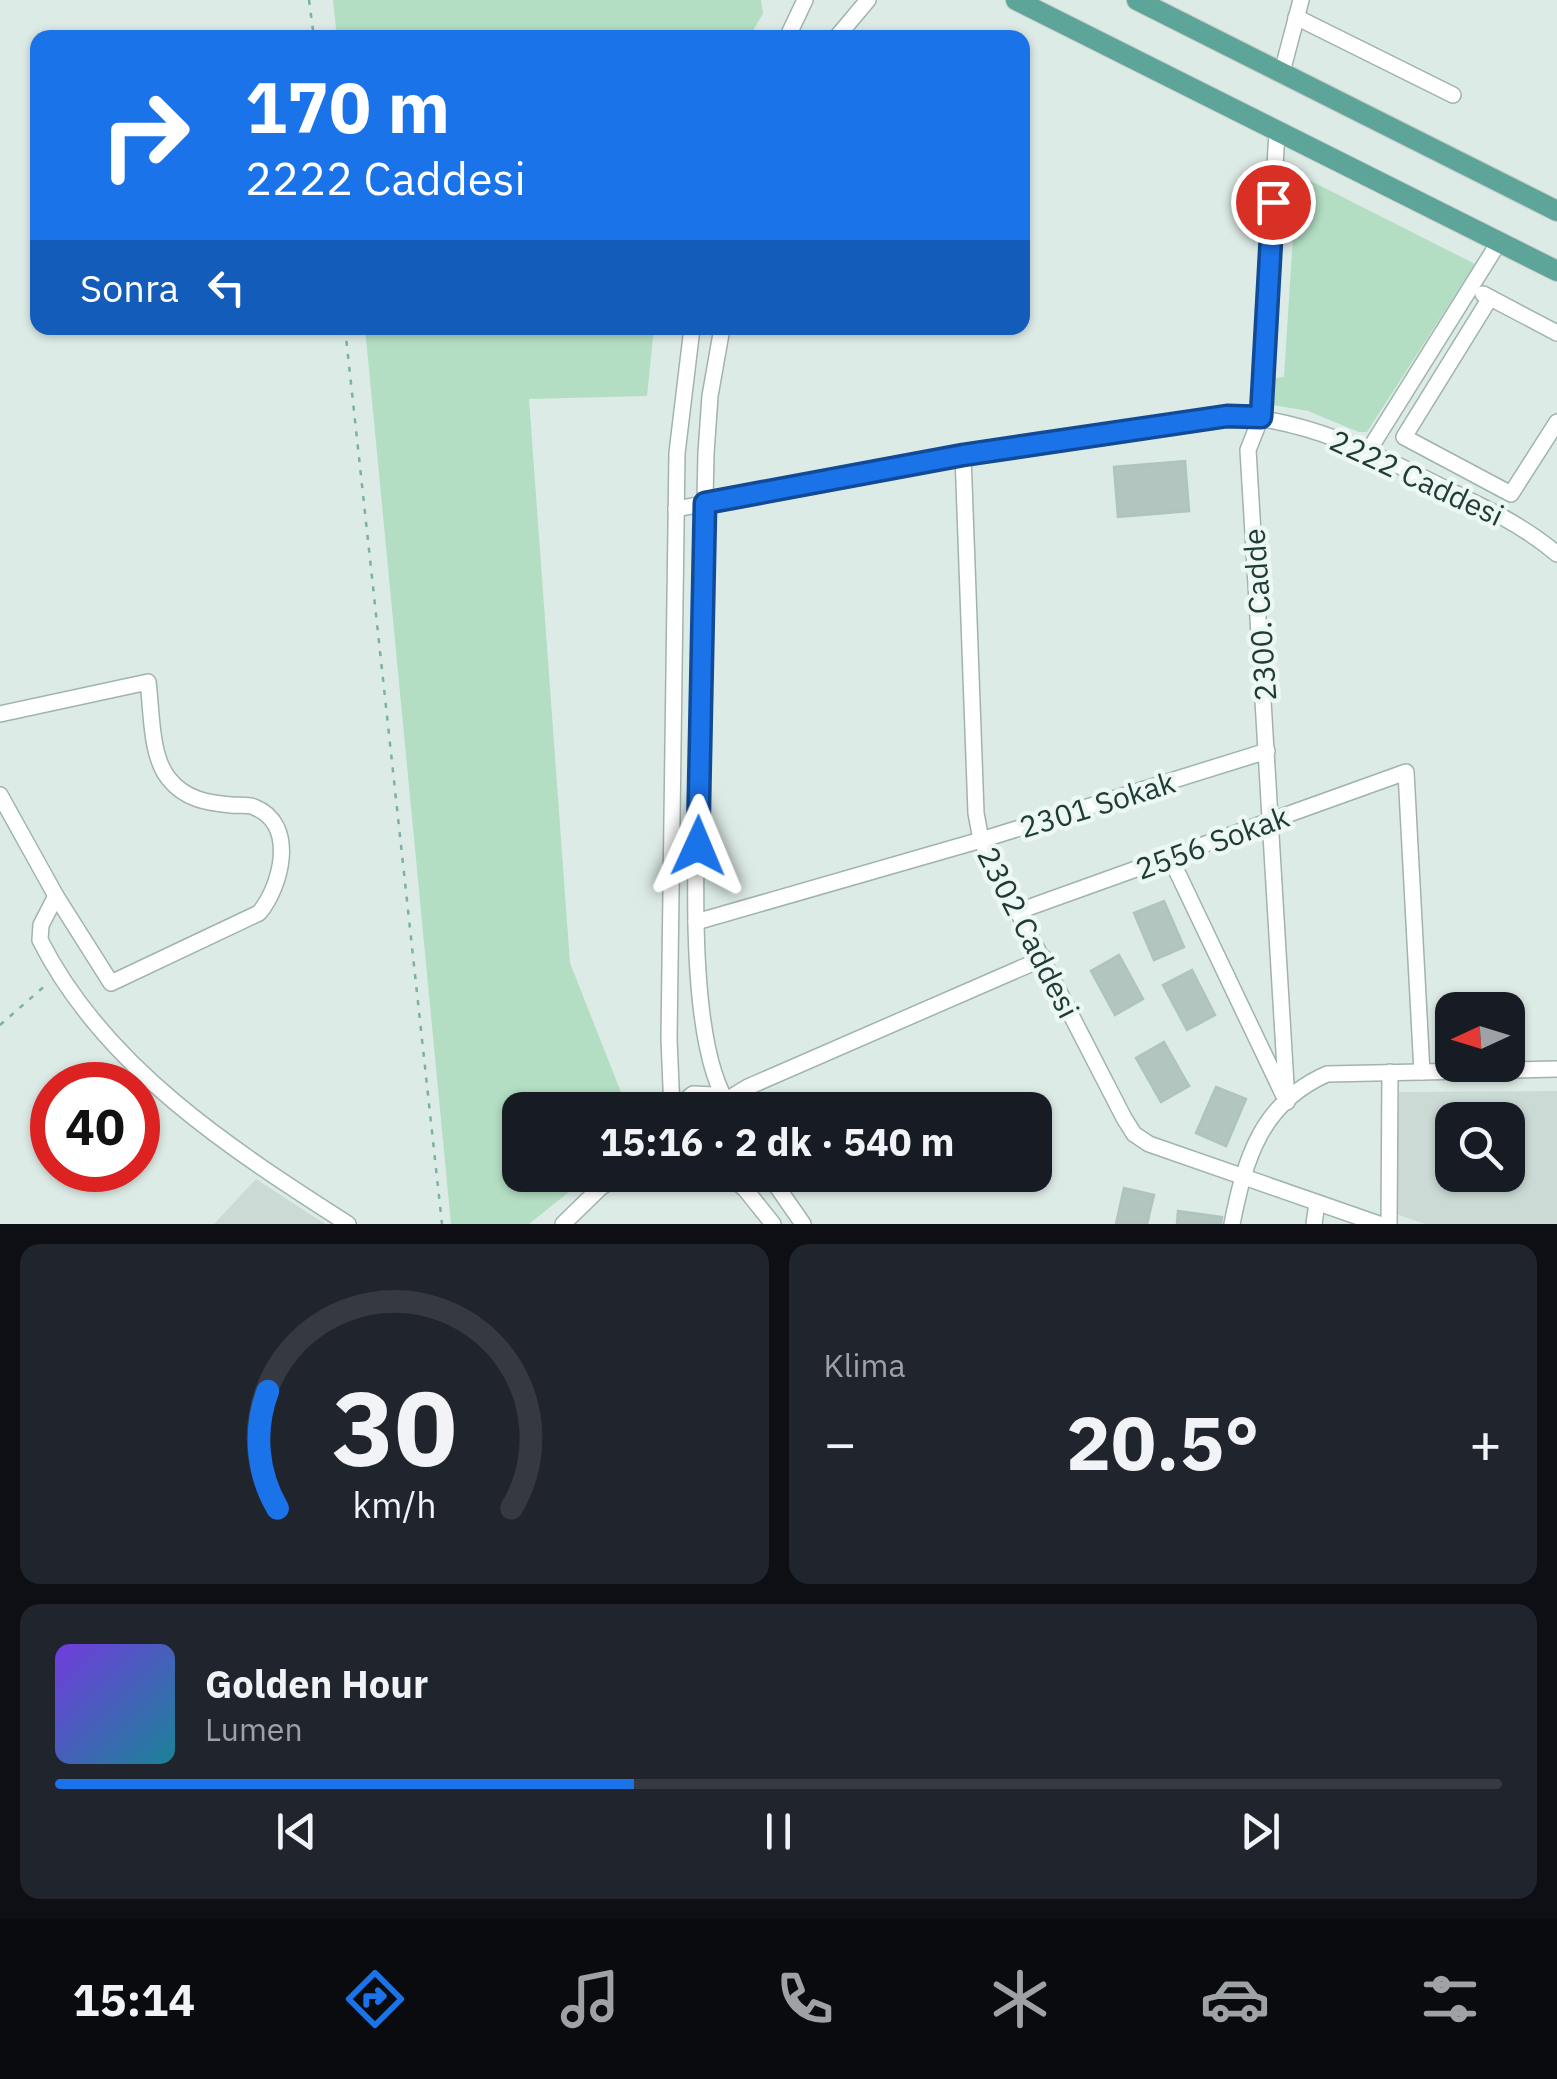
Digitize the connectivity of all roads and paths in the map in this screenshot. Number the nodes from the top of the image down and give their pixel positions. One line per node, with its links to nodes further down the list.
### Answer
1 (309, 0): 8 (path)
2 (805, 0): 9 (street)
3 (868, 0): 10 (street)
4 (1016, 0): 13 (main road)
5 (1138, 0): 11 (main road)
6 (1301, 0): 7 (street)
7 (1296, 17): 11 (street); 12 (street)
8 (313, 30)
9 (790, 30)
10 (843, 30)
11 (1282, 72): 14 (main road)
12 (1453, 95)
13 (1277, 131): 15 (main road); 23 (street, 2300. Cadde)
14 (1557, 210)
15 (1499, 242): 16 (main road); 17 (street)
16 (1557, 271)
17 (1471, 288): 18 (street); 25 (street)
18 (1490, 298): 19 (street); 24 (street)
19 (1557, 333)
20 (346, 335): 55 (path)
21 (691, 335): 28 (street)
22 (721, 335): 27 (street)
23 (1261, 417): 25 (street, 2222 Caddesi); 26 (street, 2222 Caddesi); 31 (street, 2300. Cadde)
24 (1557, 422)
25 (1368, 450): 29 (street, 2222 Caddesi)
26 (963, 455): 27 (street, 2222 Caddesi); 34 (street, 2302 Caddesi)
27 (705, 503): 28 (street, 2222 Caddesi); 38 (street)
28 (676, 509): 45 (street)
29 (1557, 554)
30 (0, 714): 36 (street)
31 (1267, 752): 33 (street, 2300. Cadde); 34 (street, 2301 Sokak)
32 (0, 795): 36 (street)
33 (1271, 820): 35 (street, 2556 Sokak); 44 (street, 2556 Sokak); 48 (street, 2300. Cadde)
34 (981, 840): 37 (street, 2302 Caddesi); 38 (street, 2301 Sokak)
35 (1170, 857): 37 (street, 2556 Sokak); 48 (street)
36 (56, 896): 40 (street)
37 (1019, 912): 39 (street, 2302 Caddesi)
38 (696, 922): 46 (street)
39 (1044, 958): 47 (street); 49 (street, 2302 Caddesi)
40 (60, 973): 41 (path); 54 (street)
41 (0, 1025)
42 (1557, 1069): 44 (street)
43 (1390, 1072): 44 (street); 48 (street); 62 (street)
44 (1422, 1072)
45 (672, 1092)
46 (723, 1092)
47 (742, 1092)
48 (1286, 1102): 49 (street)
49 (1241, 1178): 53 (street, 2302 Caddesi); 59 (street)
50 (596, 1192): 56 (street)
51 (748, 1192): 57 (street)
52 (781, 1192): 58 (street)
53 (1317, 1203): 60 (street); 61 (street, 2302 Caddesi)
54 (348, 1224)
55 (442, 1224)
56 (564, 1224)
57 (773, 1224)
58 (803, 1224)
59 (1232, 1224)
60 (1314, 1224)
61 (1379, 1224)
62 (1388, 1224)

